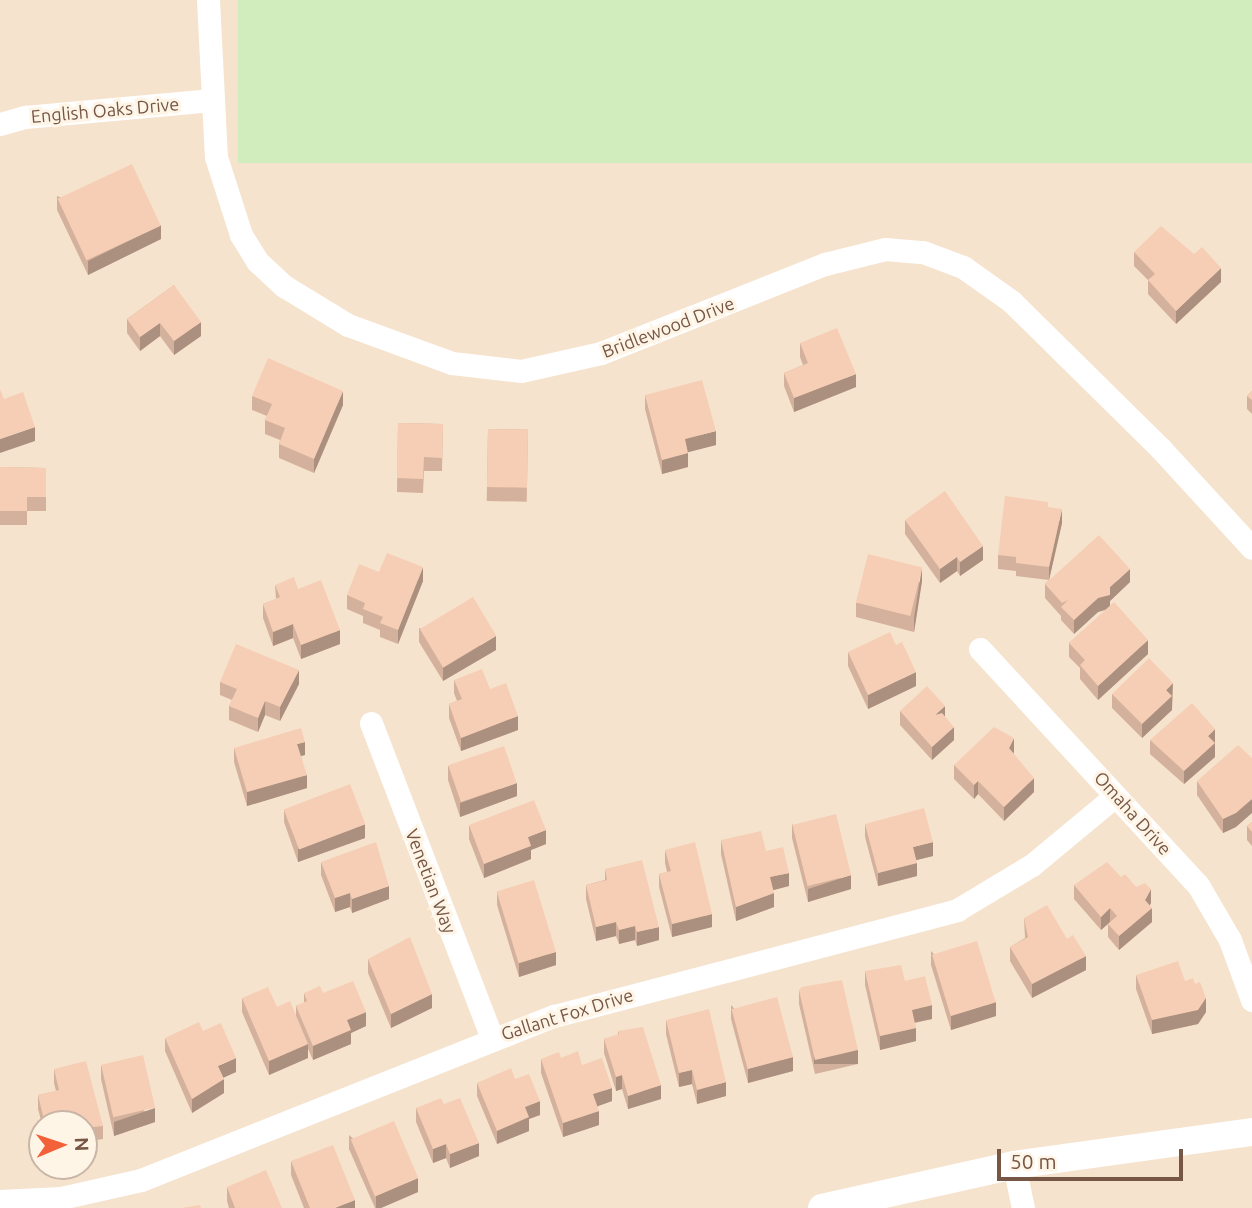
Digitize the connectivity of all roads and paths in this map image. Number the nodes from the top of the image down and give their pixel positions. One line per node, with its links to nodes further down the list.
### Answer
1 (208, 0): 2 (street, Bridlewood Drive)
2 (212, 100): 3 (street, English Oaks Drive); 4 (street, Bridlewood Drive)
3 (0, 124)
4 (1252, 548)
5 (980, 649): 7 (street, Omaha Drive)
6 (371, 723): 9 (street, Venetian Way)
7 (1115, 796): 8 (street, Omaha Drive); 9 (street, Gallant Fox Drive)
8 (1252, 1000)
9 (492, 1038): 12 (street, Gallant Fox Drive)
10 (1252, 1132): 11 (street)
11 (1014, 1165): 13 (street); 14 (street)
12 (0, 1201)
13 (822, 1208)
14 (1023, 1208)

